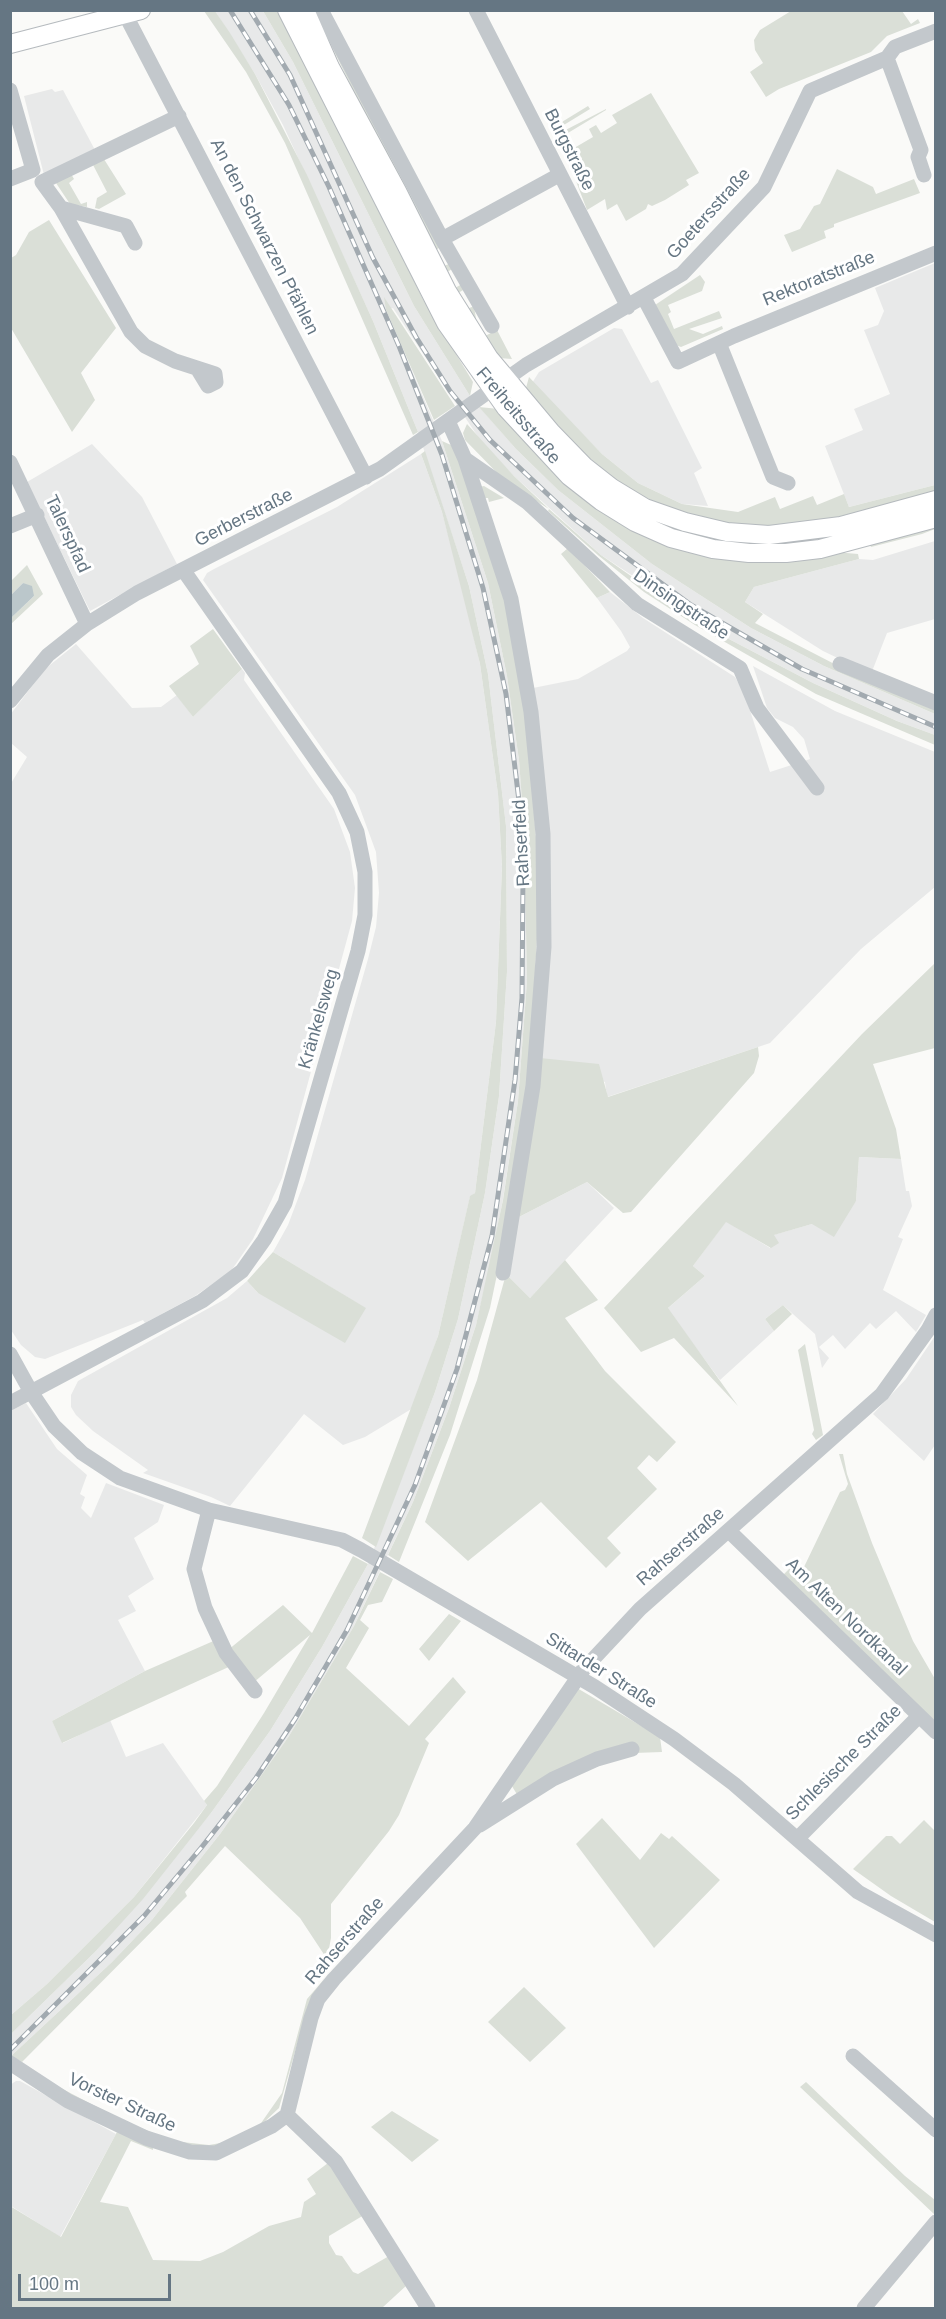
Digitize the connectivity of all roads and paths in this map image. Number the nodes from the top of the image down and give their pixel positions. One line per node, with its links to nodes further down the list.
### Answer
1 (287, 10): 23 (main road, Freiheitsstraße)
2 (305, 10): 23 (main road, Freiheitsstraße)
3 (321, 10): 15 (street)
4 (476, 10): 11 (street, Burgstraße)
5 (133, 12): 7 (main road); 10 (street, An den Schwarzen Pfählen)
6 (936, 31): 8 (street, Goetersstraße)
7 (10, 44)
8 (886, 58): 12 (street); 18 (street, Goetersstraße)
9 (10, 90): 13 (street)
10 (179, 116): 14 (street); 27 (street, An den Schwarzen Pfählen)
11 (559, 175): 15 (street); 19 (street, Burgstraße)
12 (924, 175)
13 (10, 179)
14 (61, 208): 16 (street); 22 (street)
15 (442, 239): 20 (street)
16 (135, 243)
17 (936, 253): 21 (street, Rektoratstraße)
18 (644, 298): 19 (street, Goetersstraße); 21 (street, Rektoratstraße)
19 (628, 307): 23 (street, Goetersstraße)
20 (492, 326)
21 (719, 343): 28 (street)
22 (197, 368)
23 (498, 384): 24 (street, Gerberstraße); 29 (main road, Freiheitsstraße); 31 (main road, Freiheitsstraße)
24 (448, 421): 25 (street, Rahserfeld); 27 (street, Gerberstraße)
25 (465, 459): 38 (street, Dinsingstraße); 39 (street, Rahserfeld)
26 (10, 462): 30 (street, Talerspfad)
27 (366, 477): 33 (street, Gerberstraße)
28 (788, 483)
29 (936, 500)
30 (37, 515): 32 (street); 34 (street, Talerspfad)
31 (936, 518)
32 (10, 526)
33 (184, 571): 34 (street, Gerberstraße); 42 (street, Kränkelsweg)
34 (87, 624): 36 (street, Gerberstraße)
35 (840, 664): 37 (street)
36 (10, 701)
37 (936, 703)
38 (817, 788)
39 (503, 1273)
40 (936, 1315): 45 (street, Rahserstraße)
41 (10, 1354): 42 (street, Sittarder Straße)
42 (31, 1392): 43 (street, Kränkelsweg); 44 (street, Sittarder Straße)
43 (10, 1403)
44 (209, 1510): 46 (street, Sittarder Straße); 47 (street)
45 (729, 1531): 46 (street, Rahserstraße); 48 (street, Am Alten Nordkanal)
46 (577, 1678): 51 (street, Rahserstraße); 52 (street, Sittarder Straße)
47 (255, 1691)
48 (919, 1716): 49 (street, Am Alten Nordkanal); 52 (street, Schlesische Straße)
49 (936, 1732)
50 (632, 1749): 51 (street, Rahserstraße)
51 (475, 1828): 56 (street, Rahserstraße)
52 (797, 1839): 53 (street, Sittarder Straße)
53 (936, 1935)
54 (854, 2055): 57 (street)
55 (13, 2069): 56 (street, Vorster Straße)
56 (287, 2115): 59 (street)
57 (936, 2130)
58 (936, 2222): 60 (street)
59 (428, 2308)
60 (864, 2308)

